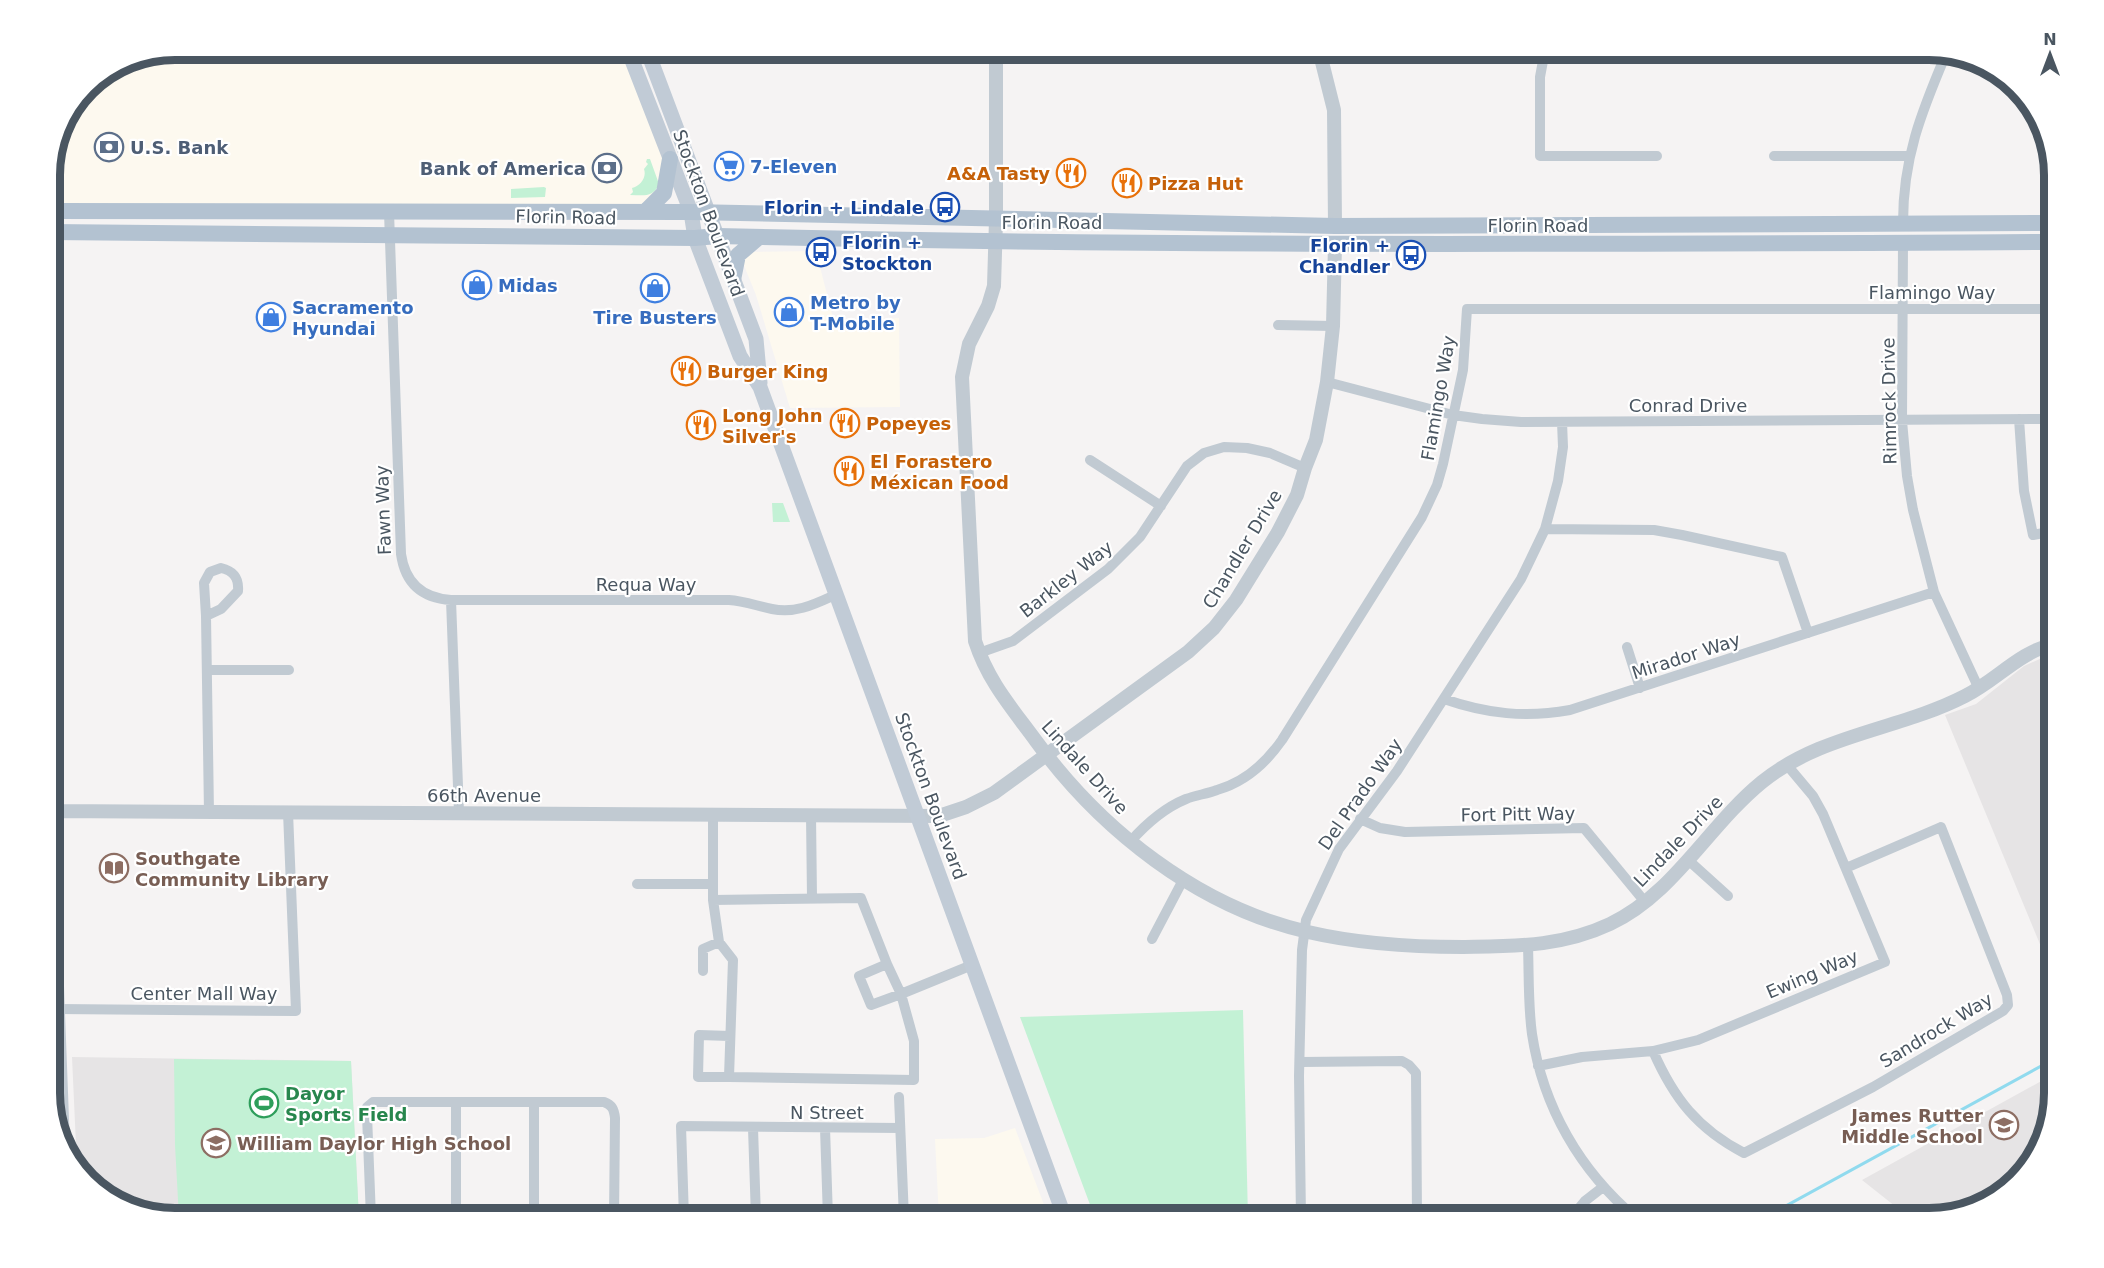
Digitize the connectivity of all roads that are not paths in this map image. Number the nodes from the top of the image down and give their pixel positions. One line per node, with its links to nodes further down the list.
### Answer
1 (632, 60): 10 (main road, Stockton Boulevard)
2 (651, 60): 15 (main road, Stockton Boulevard)
3 (996, 60): 16 (street, Lindale Drive)
4 (1322, 60): 21 (street)
5 (1543, 60): 7 (street)
6 (1943, 61): 9 (street)
7 (1657, 156)
8 (1774, 156): 9 (street)
9 (1909, 156): 17 (street)
10 (670, 159): 13 (main road); 14 (main road, Stockton Boulevard)
11 (60, 211): 12 (main road, Florin Road)
12 (389, 212): 13 (main road, Florin Road); 23 (street, Fawn Way)
13 (645, 212): 14 (main road, Florin Road)
14 (691, 212): 15 (main road, Florin Road); 26 (main road, Stockton Boulevard)
15 (708, 213): 16 (main road, Florin Road); 24 (main road, Stockton Boulevard)
16 (996, 220): 21 (main road, Florin Road); 27 (street, Lindale Drive)
17 (1903, 223): 18 (main road, Florin Road); 20 (main road, Florin Road); 28 (main road)
18 (1930, 223): 19 (main road, Florin Road); 30 (main road)
19 (2044, 223)
20 (1361, 225): 21 (main road, Florin Road); 32 (main road)
21 (1335, 226): 31 (main road)
22 (60, 232): 23 (main road, Florin Road)
23 (390, 235): 26 (main road, Florin Road); 52 (street, Fawn Way)
24 (717, 236): 25 (main road, Florin Road); 26 (main road, Florin Road); 33 (main road, Stockton Boulevard)
25 (759, 237): 27 (main road, Florin Road); 33 (main road)
26 (695, 238): 39 (main road, Stockton Boulevard)
27 (995, 242): 31 (main road, Florin Road); 57 (street, Lindale Drive)
28 (1875, 242): 30 (main road, Florin Road); 32 (main road, Florin Road)
29 (2044, 242): 30 (main road, Florin Road)
30 (1903, 243): 34 (street, Rimrock Drive)
31 (1309, 244): 32 (main road, Florin Road)
32 (1335, 245): 37 (street, Chandler Drive)
33 (733, 280): 39 (main road, Stockton Boulevard)
34 (1904, 309): 35 (street, Flamingo Way); 40 (street, Flamingo Way); 43 (street, Rimrock Drive)
35 (2044, 309)
36 (1278, 325): 37 (street)
37 (1333, 326): 38 (street, Chandler Drive)
38 (1327, 382): 40 (street, Conrad Drive); 46 (street, Chandler Drive)
39 (760, 387): 51 (main road, Stockton Boulevard)
40 (1453, 415): 44 (street, Conrad Drive); 73 (street, Flamingo Way)
41 (2019, 419): 42 (street, Conrad Drive); 43 (street, Conrad Drive); 49 (street)
42 (2044, 419)
43 (1902, 421): 44 (street, Conrad Drive); 50 (street, Rimrock Drive)
44 (1562, 422): 48 (street, Del Prado Way)
45 (1090, 460): 47 (street)
46 (1305, 468): 47 (street, Barkley Way); 63 (street, Chandler Drive)
47 (1161, 506): 57 (street, Barkley Way)
48 (1545, 529): 54 (street); 62 (street, Del Prado Way)
49 (2044, 533)
50 (1934, 592): 54 (street, Mirador Way); 61 (street, Rimrock Drive)
51 (837, 594): 52 (street, Requa Way); 71 (main road, Stockton Boulevard)
52 (450, 600): 68 (street)
53 (206, 615): 58 (street)
54 (1808, 633): 60 (street, Mirador Way)
55 (1627, 647): 60 (street)
56 (2044, 648): 61 (street, Lindale Drive)
57 (979, 652): 63 (street, Lindale Drive)
58 (207, 670): 59 (street); 67 (street)
59 (289, 670)
60 (1640, 688): 62 (street, Mirador Way)
61 (1979, 688): 64 (street, Lindale Drive)
62 (1444, 699): 72 (street, Del Prado Way)
63 (1047, 755): 71 (street, Chandler Drive); 73 (street, Lindale Drive)
64 (1787, 765): 74 (street, Lindale Drive); 75 (street, Ewing Way)
65 (60, 811): 67 (street, 66th Avenue)
66 (288, 812): 67 (street, 66th Avenue); 68 (street, 66th Avenue); 91 (street, Center Mall Way)
67 (209, 813)
68 (459, 813): 69 (street, 66th Avenue)
69 (713, 814): 70 (street, 66th Avenue); 78 (street)
70 (811, 815): 71 (street, 66th Avenue); 80 (street)
71 (918, 816): 88 (main road, Stockton Boulevard)
72 (1360, 819): 82 (street, Fort Pitt Way); 83 (street, Del Prado Way)
73 (1130, 842): 76 (street, Lindale Drive)
74 (1687, 859): 79 (street); 82 (street, Lindale Drive)
75 (1846, 868): 93 (street, Ewing Way); 93 (street, Sandrock Way)
76 (1183, 880): 83 (street, Lindale Drive); 84 (street)
77 (637, 884): 78 (street)
78 (713, 884): 81 (street)
79 (1728, 896)
80 (812, 898): 81 (street); 87 (street)
81 (713, 900): 85 (street)
82 (1645, 902): 86 (street, Lindale Drive)
83 (1303, 932): 86 (street, Lindale Drive); 94 (street, Del Prado Way)
84 (1152, 939)
85 (719, 942): 89 (street); 92 (street)
86 (1528, 946): 95 (street)
87 (887, 964): 90 (street); 90 (street)
88 (972, 965): 90 (street); 114 (main road, Stockton Boulevard)
89 (704, 971)
90 (901, 994): 96 (street)
91 (60, 1009)
92 (730, 1036): 96 (street); 96 (street)
93 (1653, 1051): 95 (street, Ewing Way)
94 (1301, 1062): 115 (street, Del Prado Way); 116 (street)
95 (1538, 1066): 105 (street)
96 (729, 1077)
97 (60, 1078): 101 (street)
98 (899, 1096): 104 (street)
99 (456, 1102): 100 (street); 106 (street); 107 (street)
100 (534, 1102): 108 (street); 109 (street)
101 (62, 1112)
102 (753, 1128): 103 (street, N Street); 110 (street, N Street); 111 (street)
103 (825, 1128): 104 (street, N Street); 112 (street)
104 (900, 1128): 113 (street)
105 (1603, 1187): 117 (street); 118 (street)
106 (371, 1208)
107 (456, 1208)
108 (534, 1208)
109 (614, 1208)
110 (684, 1208)
111 (756, 1208)
112 (828, 1208)
113 (904, 1208)
114 (1061, 1208)
115 (1301, 1208)
116 (1417, 1208)
117 (1579, 1208)
118 (1625, 1208)

